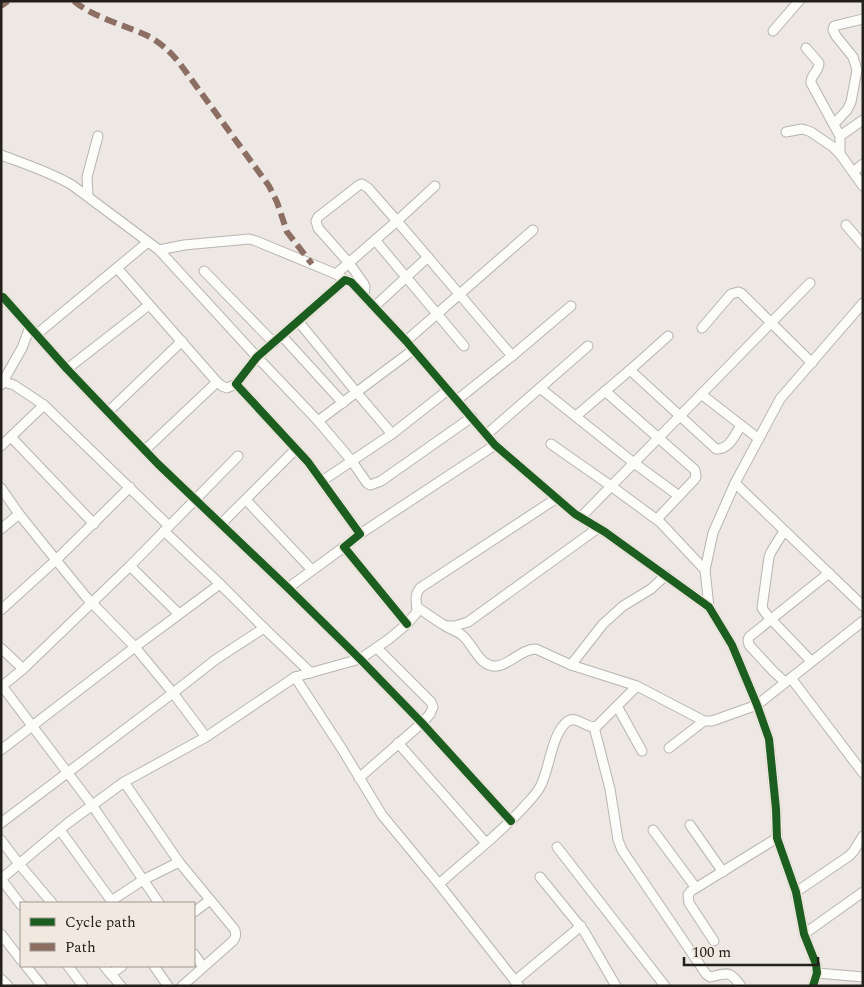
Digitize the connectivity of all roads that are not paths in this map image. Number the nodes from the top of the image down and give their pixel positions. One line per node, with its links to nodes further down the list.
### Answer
1 (799, 1): 3 (street)
2 (863, 19): 6 (street)
3 (773, 31)
4 (806, 48): 6 (street)
5 (863, 120): 9 (street)
6 (834, 124): 9 (street)
7 (786, 132): 10 (street)
8 (98, 136): 16 (street)
9 (840, 136): 10 (street)
10 (840, 154): 13 (street)
11 (1, 155): 16 (street)
12 (863, 164): 13 (street)
13 (853, 172): 15 (street)
14 (435, 186): 17 (street)
15 (863, 186)
16 (88, 196): 21 (street)
17 (397, 221): 20 (street); 24 (street); 25 (street)
18 (846, 225): 22 (street)
19 (533, 230): 32 (street)
20 (375, 240): 25 (street); 29 (street)
21 (148, 242): 23 (street); 26 (street)
22 (863, 245)
23 (159, 250): 28 (street); 53 (street)
24 (428, 257): 29 (street); 32 (street)
25 (349, 263): 28 (street); 33 (street)
26 (117, 268): 36 (street); 43 (street)
27 (204, 271): 48 (street)
28 (336, 274): 30 (street)
29 (407, 277): 38 (street); 39 (street)
30 (345, 280): 33 (street); 40 (street)
31 (810, 283): 41 (street)
32 (459, 294): 39 (street); 52 (street)
33 (364, 296): 38 (street)
34 (3, 297): 43 (street)
35 (863, 303): 54 (street)
36 (149, 305): 47 (street); 55 (street)
37 (571, 306): 52 (street)
38 (374, 307): 46 (street)
39 (437, 314): 46 (street); 49 (street)
40 (298, 321): 44 (street); 63 (street)
41 (771, 323): 42 (street); 54 (street); 64 (street)
42 (702, 328)
43 (33, 330): 55 (street); 57 (street)
44 (282, 336): 48 (street); 66 (street)
45 (668, 336): 56 (street)
46 (406, 340): 51 (street)
47 (182, 341): 58 (street); 68 (street)
48 (274, 343): 53 (street)
49 (464, 346)
50 (588, 346): 60 (street)
51 (413, 350): 61 (street); 63 (street)
52 (512, 356): 65 (street)
53 (257, 357): 59 (street); 72 (street)
54 (812, 363): 78 (street)
55 (67, 370): 68 (street)
56 (630, 370): 62 (street); 70 (street)
57 (2, 382): 67 (street)
58 (217, 382): 59 (street); 83 (street)
59 (236, 384): 82 (street)
60 (540, 388): 69 (street); 75 (street)
61 (448, 390): 65 (street); 74 (street)
62 (605, 390): 69 (street); 77 (street)
63 (357, 393): 66 (street); 74 (street)
64 (701, 394): 70 (street); 73 (street)
65 (457, 400): 71 (street)
66 (343, 403): 72 (street)
67 (44, 405): 76 (street); 90 (street)
68 (108, 412): 83 (street)
69 (576, 416): 86 (street)
70 (680, 416): 73 (street); 77 (street)
71 (472, 417): 75 (street); 85 (street)
72 (318, 421): 85 (street)
73 (741, 425): 78 (street)
74 (392, 434): 85 (street)
75 (486, 435): 80 (street)
76 (11, 437): 81 (street); 99 (street)
77 (659, 437): 86 (street); 92 (street)
78 (759, 439): 88 (street)
79 (552, 444): 89 (street)
80 (495, 445): 93 (street); 105 (street)
81 (1, 446)
82 (296, 449): 87 (street); 95 (street)
83 (145, 450): 94 (street)
84 (238, 456): 94 (street)
85 (351, 460): 87 (street)
86 (634, 462): 89 (street); 92 (street)
87 (322, 481): 105 (street)
88 (735, 483): 104 (street); 110 (street)
89 (611, 486): 97 (street); 98 (street)
90 (130, 487): 99 (street); 102 (street)
91 (1, 488): 96 (street)
92 (679, 496): 98 (street)
93 (557, 498): 97 (street); 117 (street)
94 (196, 499): 100 (street); 102 (street)
95 (246, 500): 100 (street); 109 (street)
96 (19, 514): 101 (street); 107 (street)
97 (581, 517): 103 (street)
98 (656, 519): 110 (street)
99 (94, 524): 107 (street)
100 (222, 524): 114 (street)
101 (1, 528)
102 (167, 528): 108 (street); 113 (street)
103 (598, 528): 112 (street); 124 (street)
104 (784, 531): 111 (street); 121 (street)
105 (360, 534): 106 (street)
106 (344, 547): 109 (street); 123 (street)
107 (56, 560): 115 (street); 119 (street)
108 (130, 566): 115 (street); 120 (street)
109 (312, 570): 114 (street)
110 (705, 570): 118 (street)
111 (829, 573): 116 (street); 121 (street)
112 (666, 576): 118 (street); 131 (street)
113 (220, 584): 120 (street); 125 (street)
114 (288, 588): 129 (street)
115 (92, 603): 126 (street); 132 (street)
116 (863, 606)
117 (417, 607): 123 (street); 124 (street)
118 (709, 607): 139 (street)
119 (1, 610)
120 (179, 614): 126 (street)
121 (771, 619): 130 (street); 135 (street)
122 (863, 621): 130 (street)
123 (407, 624): 128 (street)
124 (445, 626): 131 (street)
125 (264, 628): 133 (street); 138 (street)
126 (135, 647): 138 (street); 143 (street)
127 (1, 648): 132 (street)
128 (377, 648): 129 (street); 142 (street)
129 (360, 659): 133 (street); 142 (street)
130 (812, 661): 135 (street)
131 (570, 665): 136 (street)
132 (23, 669): 137 (street)
133 (311, 673): 134 (street)
134 (295, 677): 145 (street); 152 (street)
135 (788, 680): 139 (street); 150 (street)
136 (637, 686): 140 (street); 141 (street)
137 (2, 687): 143 (street)
138 (173, 693): 145 (street); 151 (street)
139 (757, 705): 141 (street); 161 (street)
140 (617, 706): 144 (street); 149 (street)
141 (704, 721): 147 (street)
142 (422, 723): 146 (street); 155 (street)
143 (33, 726): 148 (street); 151 (street)
144 (594, 727): 155 (street); 205 (street)
145 (206, 736): 153 (street)
146 (398, 743): 152 (street); 163 (street)
147 (669, 748)
148 (1, 750)
149 (642, 751)
150 (861, 767)
151 (68, 772): 154 (street); 156 (street)
152 (360, 778): 170 (street)
153 (124, 782): 154 (street); 165 (street)
154 (92, 805): 158 (street); 169 (street)
155 (511, 821): 163 (street)
156 (1, 823)
157 (690, 825): 167 (street)
158 (60, 830): 166 (street); 176 (street)
159 (653, 830): 171 (street)
160 (863, 836): 172 (street)
161 (777, 838): 167 (street); 172 (street)
162 (1, 840): 166 (street)
163 (486, 843): 170 (street)
164 (557, 847): 204 (street)
165 (180, 862): 169 (street); 174 (street)
166 (19, 864): 175 (street); 178 (street)
167 (723, 872): 171 (street)
168 (540, 876): 180 (street)
169 (143, 880): 176 (street); 177 (street)
170 (439, 884): 196 (street)
171 (696, 888): 183 (street)
172 (796, 892): 182 (street)
173 (863, 892): 182 (street)
174 (210, 900): 179 (street); 191 (street)
175 (51, 902)
176 (112, 902)
177 (158, 902)
178 (20, 904)
179 (195, 911)
180 (581, 926): 196 (street); 203 (street)
181 (1, 934): 185 (street)
182 (804, 934): 192 (street)
183 (714, 941)
184 (195, 955): 191 (street)
185 (20, 959)
186 (27, 967): 198 (street)
187 (69, 967): 199 (street)
188 (105, 967): 193 (street)
189 (121, 967): 193 (street)
190 (155, 967): 201 (street)
191 (203, 967): 202 (street)
192 (817, 973): 194 (street); 206 (street)
193 (112, 974): 200 (street)
194 (863, 977)
195 (1, 979): 197 (street)
196 (518, 983)
197 (8, 986)
198 (42, 986)
199 (83, 986)
200 (121, 986)
201 (168, 986)
202 (182, 986)
203 (616, 986)
204 (665, 986)
205 (741, 986)
206 (813, 986)

